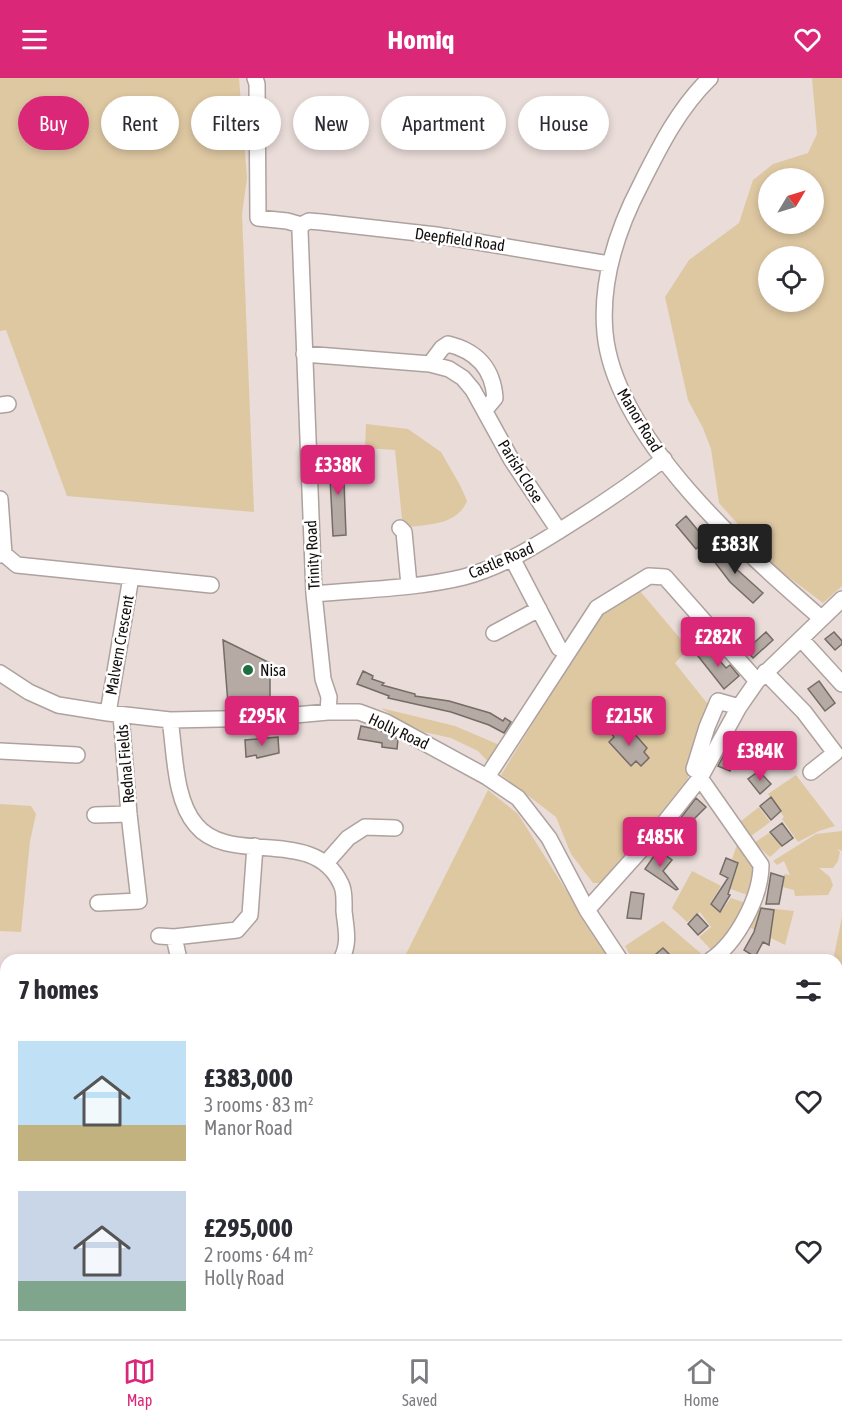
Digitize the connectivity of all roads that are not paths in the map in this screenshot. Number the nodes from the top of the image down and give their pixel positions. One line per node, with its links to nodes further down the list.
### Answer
1 (255, 78): 3 (street, Deepfield Road)
2 (710, 78): 4 (street, Manor Road)
3 (305, 223): 4 (street, Deepfield Road); 5 (street, Trinity Road)
4 (609, 264): 8 (street, Manor Road)
5 (304, 354): 6 (street, Parish Close); 17 (street, Trinity Road)
6 (430, 364): 7 (street, Parish Close); 7 (street)
7 (485, 410): 11 (street, Parish Close)
8 (664, 459): 11 (street, Castle Road); 20 (street, Manor Road)
9 (0, 499): 12 (street)
10 (400, 528): 16 (street)
11 (559, 531): 13 (street, Castle Road)
12 (2, 555): 14 (street, Malvern Crescent)
13 (512, 558): 16 (street, Castle Road); 19 (street)
14 (131, 577): 15 (street, Malvern Crescent); 28 (street, Malvern Crescent)
15 (211, 585)
16 (409, 585): 17 (street, Castle Road)
17 (314, 594): 27 (street, Trinity Road)
18 (842, 599): 20 (street)
19 (539, 609): 21 (street); 23 (street)
20 (820, 618): 22 (street)
21 (494, 633)
22 (801, 639): 25 (street); 26 (street)
23 (559, 648)
24 (0, 673): 28 (street, Holly Road)
25 (761, 676): 32 (street); 33 (street); 34 (street)
26 (842, 684)
27 (327, 712): 29 (street, Holly Road); 34 (street, Holly Road)
28 (114, 714): 29 (street, Holly Road); 36 (street, Rednal Fields)
29 (170, 720): 38 (street)
30 (0, 751): 31 (street)
31 (77, 755)
32 (811, 772)
33 (702, 774): 41 (street); 45 (street)
34 (487, 777): 41 (street, Holly Road)
35 (95, 814): 36 (street, Rednal Fields)
36 (129, 814): 40 (street, Rednal Fields)
37 (395, 828): 39 (street)
38 (255, 846): 39 (street); 42 (street)
39 (326, 863): 43 (street)
40 (98, 903)
41 (587, 910): 44 (street, Holly Road)
42 (177, 954)
43 (344, 954)
44 (616, 954)
45 (719, 954)

